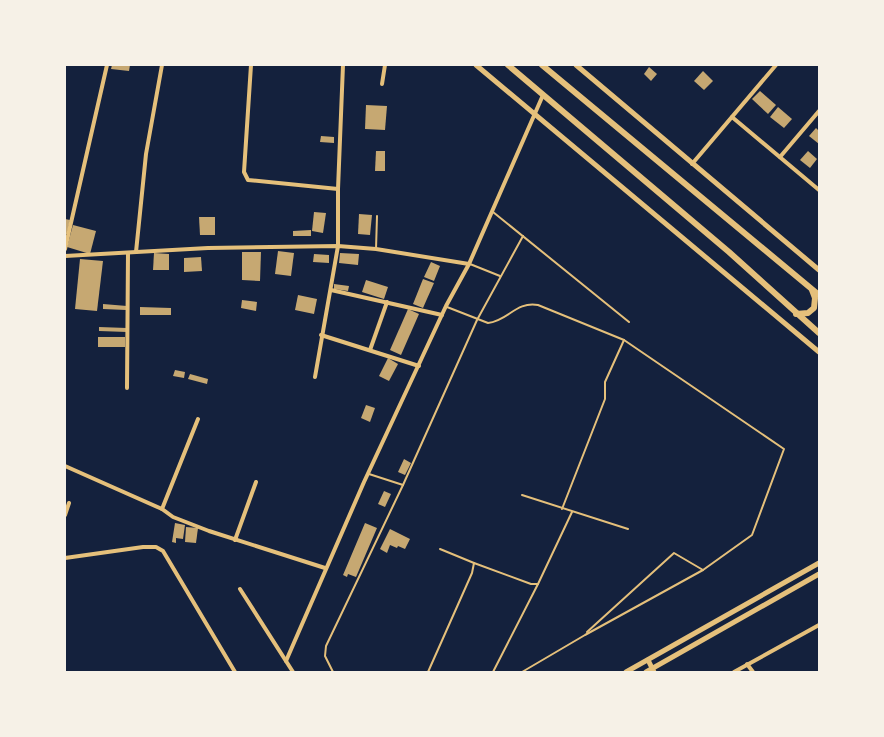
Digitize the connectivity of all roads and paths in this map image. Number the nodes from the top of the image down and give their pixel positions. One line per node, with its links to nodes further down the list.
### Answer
1 (107, 65): 24 (street)
2 (162, 65): 26 (street)
3 (251, 65): 18 (street)
4 (342, 65): 18 (street)
5 (385, 65): 11 (street)
6 (476, 65): 14 (street)
7 (508, 65): 12 (main road)
8 (542, 65): 33 (main road)
9 (576, 65): 17 (street)
10 (776, 65): 15 (street)
11 (382, 84)
12 (543, 95): 14 (street); 37 (main road)
13 (819, 111): 16 (street)
14 (534, 113): 20 (street); 45 (street)
15 (732, 117): 16 (street); 17 (street)
16 (780, 157): 19 (street)
17 (692, 164): 30 (street)
18 (338, 189): 23 (street)
19 (819, 190)
20 (492, 211): 22 (lane); 29 (street)
21 (377, 216): 25 (lane)
22 (523, 236): 31 (lane); 40 (lane)
23 (338, 246): 25 (street); 26 (street); 32 (street)
24 (65, 248)
25 (376, 249): 29 (street)
26 (136, 252): 27 (street)
27 (128, 253): 28 (street); 48 (street)
28 (65, 256)
29 (468, 264): 31 (lane); 36 (street)
30 (819, 270)
31 (500, 276): 39 (lane)
32 (331, 290): 35 (street); 42 (street)
33 (812, 290): 34 (main road); 37 (main road)
34 (819, 295)
35 (387, 302): 38 (street); 44 (street)
36 (446, 306): 38 (street); 39 (lane)
37 (796, 314): 41 (main road)
38 (442, 315): 46 (street)
39 (477, 320): 43 (lane); 53 (lane)
40 (629, 322)
41 (819, 333)
42 (321, 336): 44 (street); 47 (street)
43 (624, 340): 56 (lane); 67 (lane)
44 (370, 350): 46 (street)
45 (819, 352)
46 (419, 366): 51 (street)
47 (315, 377)
48 (127, 388)
49 (198, 419): 57 (street)
50 (65, 466): 57 (street)
51 (368, 473): 53 (lane); 66 (street)
52 (256, 482): 61 (street)
53 (403, 485): 79 (lane)
54 (522, 495): 56 (lane)
55 (69, 503): 59 (street)
56 (562, 509): 58 (lane)
57 (162, 510): 61 (street)
58 (572, 512): 60 (lane); 69 (lane)
59 (65, 515)
60 (628, 529)
61 (235, 540): 66 (street)
62 (440, 549): 64 (lane)
63 (65, 558): 77 (street)
64 (474, 563): 69 (lane); 80 (lane)
65 (819, 563): 73 (street)
66 (325, 568): 74 (street)
67 (703, 570): 72 (lane); 72 (lane)
68 (819, 574): 76 (street)
69 (538, 584): 81 (lane)
70 (240, 589): 74 (street)
71 (819, 624): 75 (street)
72 (585, 635): 82 (lane)
73 (648, 660): 76 (street); 83 (street)
74 (286, 661): 78 (street)
75 (747, 664): 85 (street); 86 (street)
76 (653, 670): 84 (street)
77 (235, 672)
78 (293, 672)
79 (333, 672)
80 (428, 672)
81 (493, 672)
82 (522, 672)
83 (626, 672)
84 (646, 672)
85 (734, 672)
86 (753, 672)

